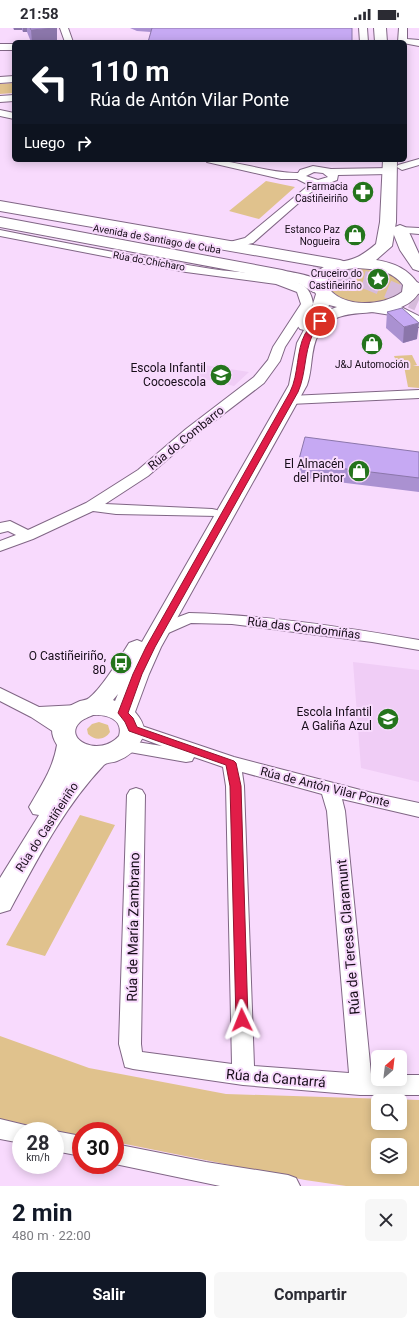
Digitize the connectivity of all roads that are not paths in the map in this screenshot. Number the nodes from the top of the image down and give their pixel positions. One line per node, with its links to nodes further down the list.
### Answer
1 (64, 28): 5 (street)
2 (363, 28): 6 (street)
3 (380, 28): 7 (main road)
4 (396, 28): 8 (main road); 9 (street)
5 (68, 40)
6 (364, 40)
7 (381, 40)
8 (390, 40)
9 (403, 40)
10 (407, 42): 11 (street)
11 (419, 43)
12 (12, 46): 13 (street)
13 (0, 47)
14 (0, 80): 15 (street)
15 (12, 80)
16 (12, 98): 17 (street)
17 (0, 99)
18 (0, 113): 19 (street)
19 (12, 116)
20 (220, 162): 23 (street)
21 (419, 162): 22 (street)
22 (396, 165): 24 (street); 29 (main road); 35 (main road, Rúa do Castiñeiriño)
23 (308, 173): 24 (street); 24 (street); 32 (street)
24 (332, 173)
25 (0, 206): 33 (main road)
26 (0, 211): 27 (main road, Avenida de Santiago de Cuba)
27 (0, 217)
28 (0, 222): 36 (main road)
29 (400, 230): 30 (street); 34 (main road); 37 (main road)
30 (419, 231)
31 (0, 233): 41 (street, Rúa do Chícharo)
32 (249, 241): 33 (street); 35 (street)
33 (226, 246): 35 (main road)
34 (418, 263)
35 (349, 264): 36 (main road, Rúa do Castiñeiriño); 37 (main road)
36 (321, 291): 38 (main road); 46 (main road, Rúa do Castiñeiriño)
37 (414, 296): 39 (main road)
38 (358, 307): 39 (main road); 43 (main road)
39 (378, 308): 40 (main road)
40 (419, 322)
41 (274, 361): 45 (street, Rúa do Combarro)
42 (419, 394): 43 (street)
43 (290, 400): 44 (main road)
44 (233, 499): 46 (main road); 50 (main road)
45 (91, 506): 46 (street); 48 (street, Rúa do Combarro)
46 (205, 518): 50 (main road); 56 (main road, Rúa do Castiñeiriño)
47 (0, 528): 48 (street)
48 (28, 536): 49 (street, Rúa do Combarro)
49 (0, 546)
50 (200, 559): 51 (main road)
51 (178, 598): 52 (street); 53 (main road)
52 (189, 618): 53 (street, Rúa das Condomiñas); 54 (street, Rúa das Condomiñas)
53 (160, 630): 58 (main road)
54 (419, 645)
55 (0, 694): 57 (street)
56 (86, 709): 57 (street); 58 (main road); 59 (main road, Rúa do Castiñeiriño)
57 (37, 713): 59 (street)
58 (127, 729): 60 (main road); 61 (street, Rúa de Antón Vilar Ponte)
59 (66, 738): 60 (main road); 65 (main road, Rúa do Castiñeiriño)
60 (98, 755): 66 (main road, Rúa do Castiñeiriño)
61 (231, 763): 62 (street, Rúa de Antón Vilar Ponte); 68 (street)
62 (330, 789): 64 (street, Rúa de Antón Vilar Ponte); 69 (street, Rúa de Teresa Claramunt)
63 (136, 795): 67 (street, Rúa de María Zambrano)
64 (419, 810)
65 (0, 875)
66 (0, 902)
67 (133, 1060): 68 (street, Rúa da Cantarrá)
68 (243, 1075): 69 (street, Rúa da Cantarrá)
69 (360, 1085): 70 (street, Rúa da Cantarrá)
70 (419, 1085)
71 (0, 1129): 72 (street)
72 (12, 1131)
73 (124, 1156): 74 (street)
74 (288, 1186)

